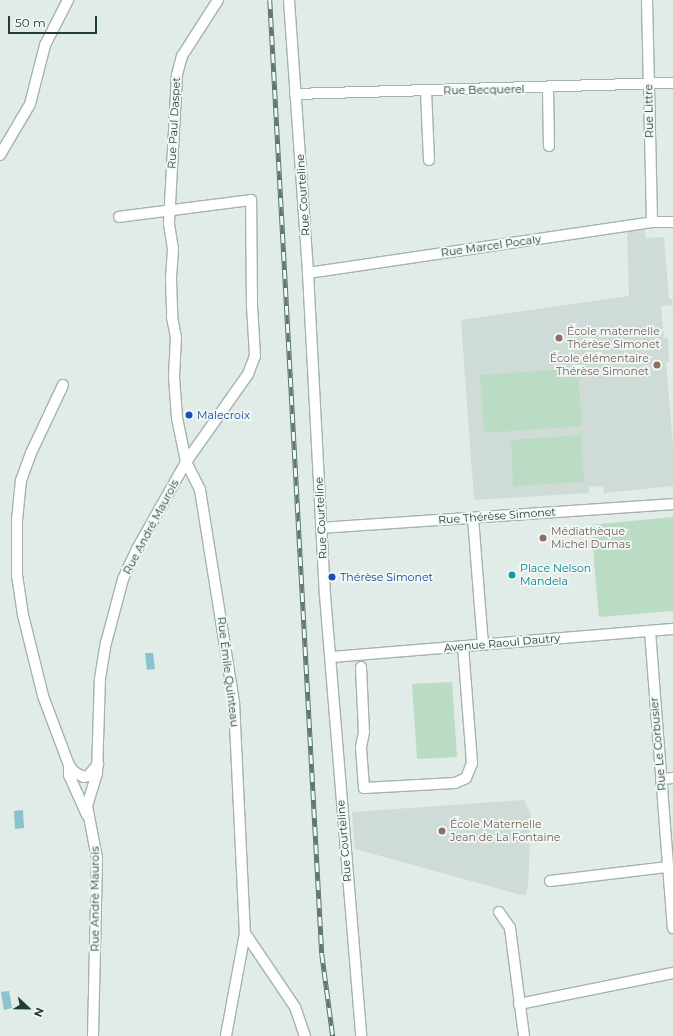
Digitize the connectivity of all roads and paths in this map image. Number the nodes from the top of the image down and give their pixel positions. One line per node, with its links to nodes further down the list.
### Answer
1 (68, 0): 11 (street)
2 (218, 0): 13 (street, Rue Paul Daspet)
3 (289, 0): 9 (street, Rue Courteline)
4 (646, 0): 6 (street, Rue Littre)
5 (673, 83): 6 (street, Rue Becquerel)
6 (648, 84): 7 (street, Rue Becquerel); 15 (street, Rue Littre)
7 (548, 89): 8 (street, Rue Becquerel); 10 (street)
8 (426, 91): 9 (street, Rue Becquerel); 12 (street)
9 (295, 94): 17 (street, Rue Courteline)
10 (549, 146)
11 (0, 155)
12 (429, 160)
13 (169, 209): 14 (street); 19 (street); 19 (street)
14 (119, 216)
15 (652, 222): 16 (street, Rue Marcel Pocaly); 17 (street, Rue Marcel Pocaly)
16 (673, 222)
17 (308, 273): 22 (street, Rue Courteline)
18 (62, 385): 30 (street)
19 (186, 462): 29 (street, Rue André Maurois); 38 (street, Rue Émile Quinteau)
20 (673, 504): 21 (street, Rue Thérèse Simonet)
21 (468, 518): 22 (street, Rue Thérèse Simonet); 25 (street)
22 (322, 528): 27 (street, Rue Courteline)
23 (673, 629): 24 (street, Avenue Raoul Dautry)
24 (650, 631): 25 (street, Avenue Raoul Dautry); 32 (street, Rue Le Corbusier)
25 (483, 644): 26 (street, Avenue Raoul Dautry)
26 (463, 646): 27 (street, Avenue Raoul Dautry); 28 (street)
27 (331, 657): 44 (street, Rue Courteline)
28 (361, 667)
29 (98, 763): 30 (street); 33 (street, Rue André Maurois)
30 (69, 765): 33 (street)
31 (673, 778): 32 (street)
32 (661, 779): 34 (street, Rue Le Corbusier)
33 (89, 819): 41 (street, Rue André Maurois)
34 (668, 867): 35 (street); 37 (street, Rue Le Corbusier)
35 (550, 881)
36 (499, 912): 40 (street)
37 (673, 928)
38 (245, 933): 42 (street, Rue Émile Quinteau); 43 (street)
39 (673, 973): 40 (street)
40 (520, 1004): 45 (street)
41 (93, 1036)
42 (226, 1036)
43 (305, 1036)
44 (360, 1036)
45 (524, 1036)

